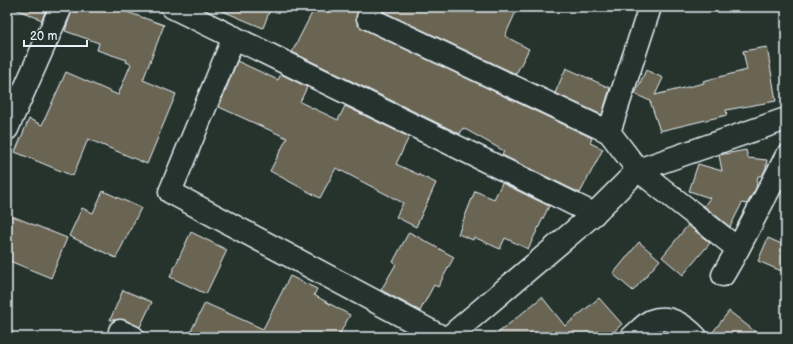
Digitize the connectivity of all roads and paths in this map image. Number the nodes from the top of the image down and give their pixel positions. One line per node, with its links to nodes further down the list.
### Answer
1 (61, 7): 7 (street)
2 (172, 7): 5 (street)
3 (372, 7): 8 (street)
4 (650, 7): 8 (street)
5 (234, 37): 11 (street); 14 (street)
6 (786, 119): 10 (street)
7 (7, 129)
8 (608, 132): 10 (street)
9 (786, 157): 12 (street)
10 (638, 170): 11 (street); 12 (street)
11 (594, 214): 15 (street)
12 (738, 249): 13 (street)
13 (722, 275)
14 (442, 337)
15 (449, 337)
16 (632, 337): 17 (street)
17 (696, 337)

